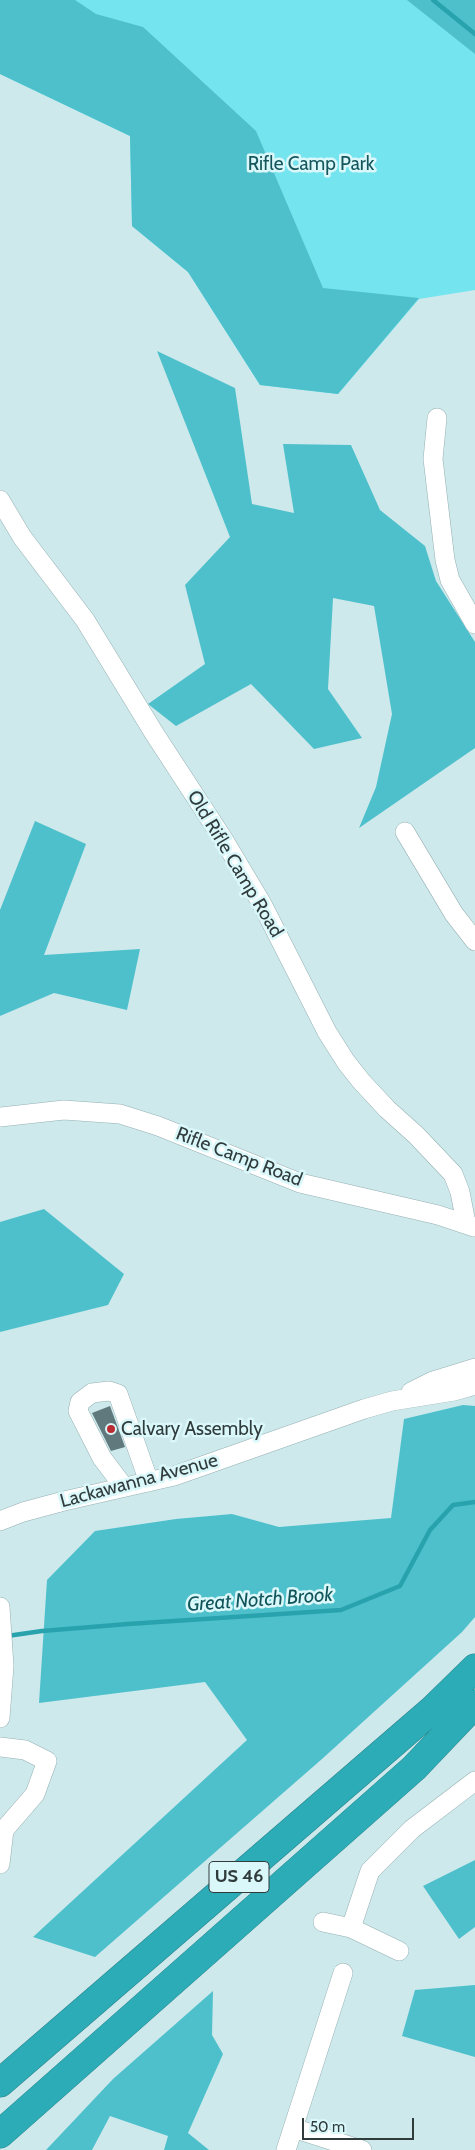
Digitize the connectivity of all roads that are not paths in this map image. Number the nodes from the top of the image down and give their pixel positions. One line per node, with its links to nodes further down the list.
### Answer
1 (438, 418): 3 (street)
2 (0, 500): 7 (street, Old Rifle Camp Road)
3 (475, 624)
4 (405, 832): 5 (street)
5 (475, 941)
6 (0, 1117): 7 (street, Rifle Camp Road)
7 (470, 1225)
8 (475, 1368): 10 (street, Lackawanna Avenue)
9 (475, 1385): 10 (street, Lackawanna Avenue)
10 (392, 1402): 11 (street, Lackawanna Avenue)
11 (149, 1482): 12 (street, Lackawanna Avenue); 12 (street)
12 (124, 1487): 13 (street, Lackawanna Avenue)
13 (0, 1522)
14 (0, 1608): 17 (street)
15 (475, 1668): 25 (highway, US 46)
16 (475, 1704): 27 (highway, US 46)
17 (0, 1718)
18 (0, 1747): 20 (street)
19 (475, 1782): 22 (street)
20 (0, 1864)
21 (323, 1922): 22 (street)
22 (351, 1928): 23 (street)
23 (399, 1950)
24 (343, 1973): 26 (street)
25 (0, 2083)
26 (293, 2128): 28 (street); 29 (street)
27 (0, 2134)
28 (286, 2150)
29 (362, 2150)

